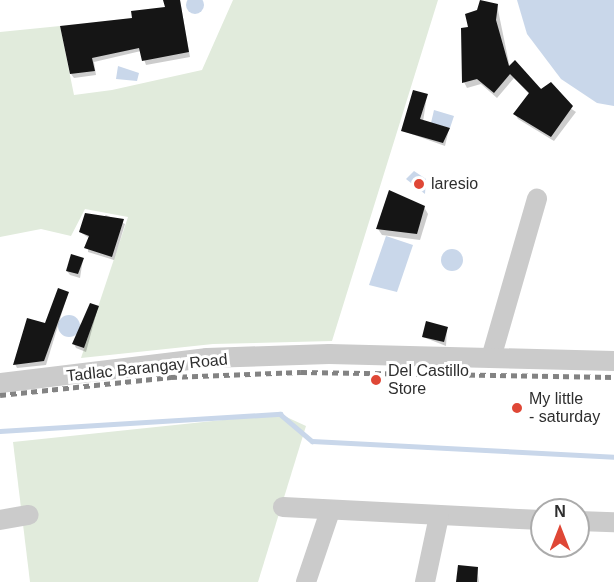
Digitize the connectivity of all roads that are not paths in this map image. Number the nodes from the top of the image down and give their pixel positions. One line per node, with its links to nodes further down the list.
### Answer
1 (537, 199): 2 (street)
2 (491, 358): 3 (street, Tadlac Barangay Road); 4 (street, Tadlac Barangay Road)
3 (614, 361)
4 (0, 383)
5 (284, 507): 6 (street)
6 (330, 511): 8 (street); 13 (street)
7 (29, 515): 9 (street)
8 (439, 516): 10 (street); 14 (street)
9 (0, 520)
10 (530, 520)
11 (590, 521): 12 (street)
12 (614, 522)
13 (306, 582)
14 (425, 582)

